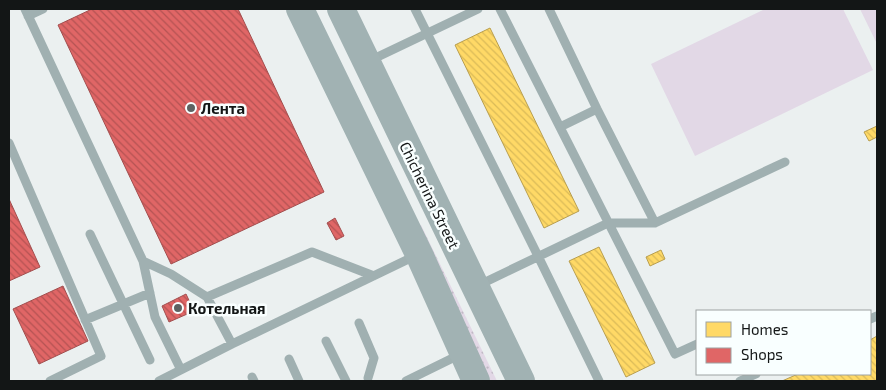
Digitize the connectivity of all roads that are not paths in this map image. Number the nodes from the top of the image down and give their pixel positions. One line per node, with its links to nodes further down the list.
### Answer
1 (43, 9): 8 (lane)
2 (300, 9): 19 (main road)
3 (341, 9): 10 (main road, Chicherina Street)
4 (415, 9): 9 (lane)
5 (478, 9): 9 (lane)
6 (500, 9): 12 (lane)
7 (549, 9): 11 (lane)
8 (26, 12): 21 (lane)
9 (426, 34): 10 (lane); 20 (lane)
10 (367, 62): 23 (main road, Chicherina Street)
11 (597, 109): 12 (lane); 17 (lane)
12 (560, 127): 16 (lane)
13 (9, 143): 14 (lane)
14 (12, 157): 27 (lane)
15 (785, 162): 17 (lane)
16 (608, 223): 17 (lane); 20 (lane); 31 (lane)
17 (655, 223)
18 (90, 234): 26 (lane)
19 (419, 254): 22 (lane); 32 (main road)
20 (538, 256): 23 (lane); 45 (lane)
21 (143, 261): 24 (lane); 25 (lane)
22 (374, 276): 25 (lane); 30 (lane)
23 (475, 287): 44 (main road, Chicherina Street)
24 (150, 293): 26 (lane); 35 (lane)
25 (207, 297): 30 (lane)
26 (123, 304): 27 (lane); 34 (lane)
27 (85, 320): 38 (lane)
28 (359, 323): 37 (lane)
29 (326, 341): 41 (lane)
30 (232, 344): 35 (lane)
31 (696, 344)
32 (463, 352): 42 (lane); 43 (main road)
33 (289, 359): 40 (lane)
34 (150, 360)
35 (181, 370): 39 (lane)
36 (754, 375): 46 (lane)
37 (366, 380)
38 (50, 381)
39 (159, 381)
40 (299, 381)
41 (346, 381)
42 (406, 381)
43 (476, 381)
44 (521, 381)
45 (598, 381)
46 (739, 381)

